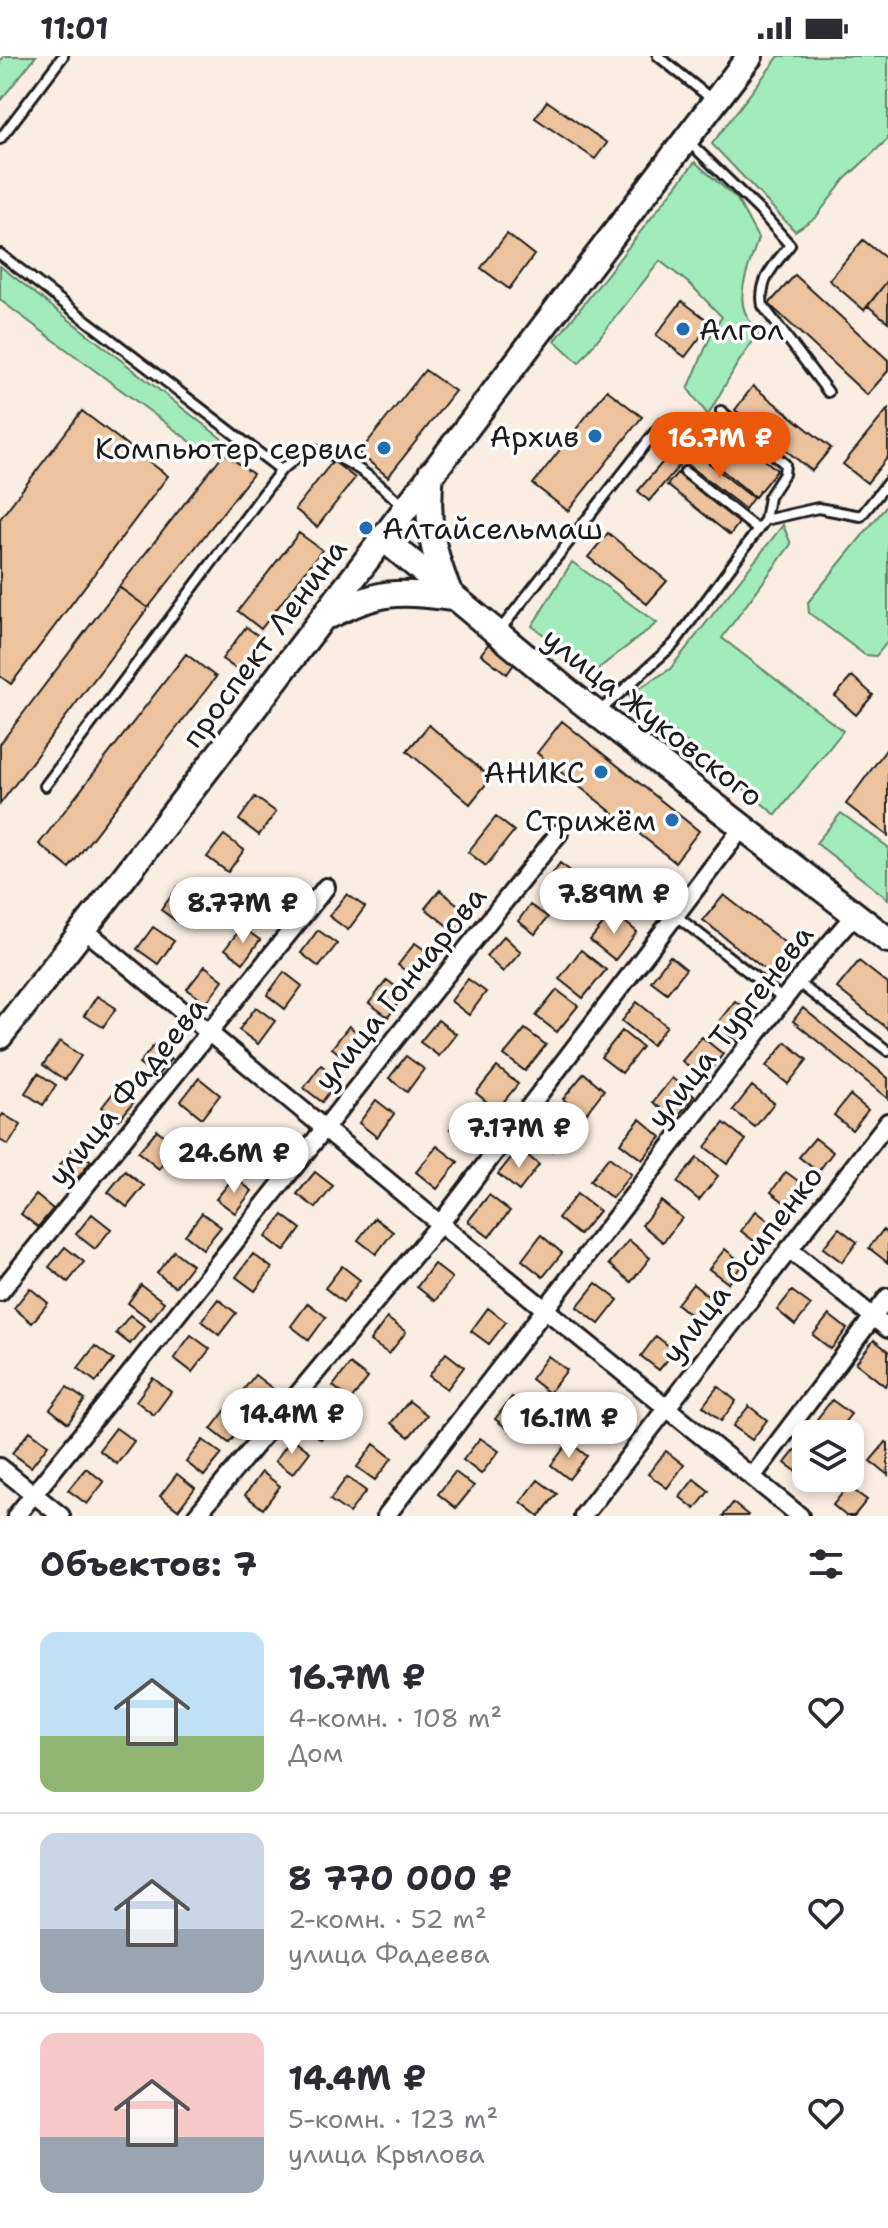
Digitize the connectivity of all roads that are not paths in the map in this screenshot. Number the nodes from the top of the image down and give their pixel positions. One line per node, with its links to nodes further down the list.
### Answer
1 (63, 56): 5 (lane)
2 (658, 56): 4 (lane)
3 (750, 56): 4 (street, проспект Ленина)
4 (715, 101): 6 (street, проспект Ленина)
5 (0, 139)
6 (686, 139): 8 (lane); 13 (street, проспект Ленина)
7 (0, 254): 11 (lane)
8 (828, 392)
9 (721, 411): 16 (lane)
10 (662, 423): 21 (lane)
11 (281, 470): 15 (lane); 23 (lane)
12 (685, 472): 17 (lane)
13 (431, 473): 15 (street, проспект Ленина); 19 (street)
14 (888, 482): 16 (lane)
15 (405, 508): 18 (street, проспект Ленина)
16 (765, 520): 17 (lane)
17 (758, 530): 22 (lane)
18 (384, 539): 19 (street, улица Жуковского); 20 (street, проспект Ленина)
19 (451, 598): 20 (street); 21 (street, улица Жуковского)
20 (322, 620): 29 (street, проспект Ленина)
21 (497, 634): 22 (street, улица Жуковского)
22 (596, 714): 24 (street, улица Жуковского)
23 (45, 786)
24 (742, 828): 27 (street, улица Жуковского); 28 (street)
25 (559, 833): 37 (street, улица Гончарова)
26 (326, 887): 33 (street, улица Фадеева)
27 (856, 913): 30 (street, улица Жуковского); 31 (street, улица Тургенева)
28 (675, 915): 32 (lane); 38 (street)
29 (85, 930): 33 (street); 34 (street, проспект Ленина)
30 (888, 940)
31 (797, 982): 32 (street, улица Тургенева); 35 (lane)
32 (784, 999): 42 (street, улица Тургенева)
33 (209, 1035): 37 (street); 40 (street, улица Фадеева)
34 (0, 1036)
35 (888, 1051)
36 (888, 1122): 39 (street, улица Осипенко)
37 (323, 1128): 38 (street); 48 (street, улица Гончарова)
38 (440, 1224): 42 (street); 51 (street)
39 (789, 1249): 43 (street); 45 (street, улица Осипенко)
40 (0, 1292)
41 (888, 1297): 43 (street)
42 (545, 1310): 45 (street); 52 (street, улица Тургенева)
43 (872, 1316): 44 (street); 47 (street)
44 (888, 1329)
45 (665, 1409): 47 (street); 53 (street, улица Осипенко)
46 (0, 1467): 48 (street)
47 (752, 1477): 54 (street)
48 (34, 1494): 49 (street, улица Гончарова); 50 (street)
49 (16, 1516)
50 (61, 1516)
51 (196, 1516)
52 (386, 1516)
53 (583, 1516)
54 (800, 1516)

